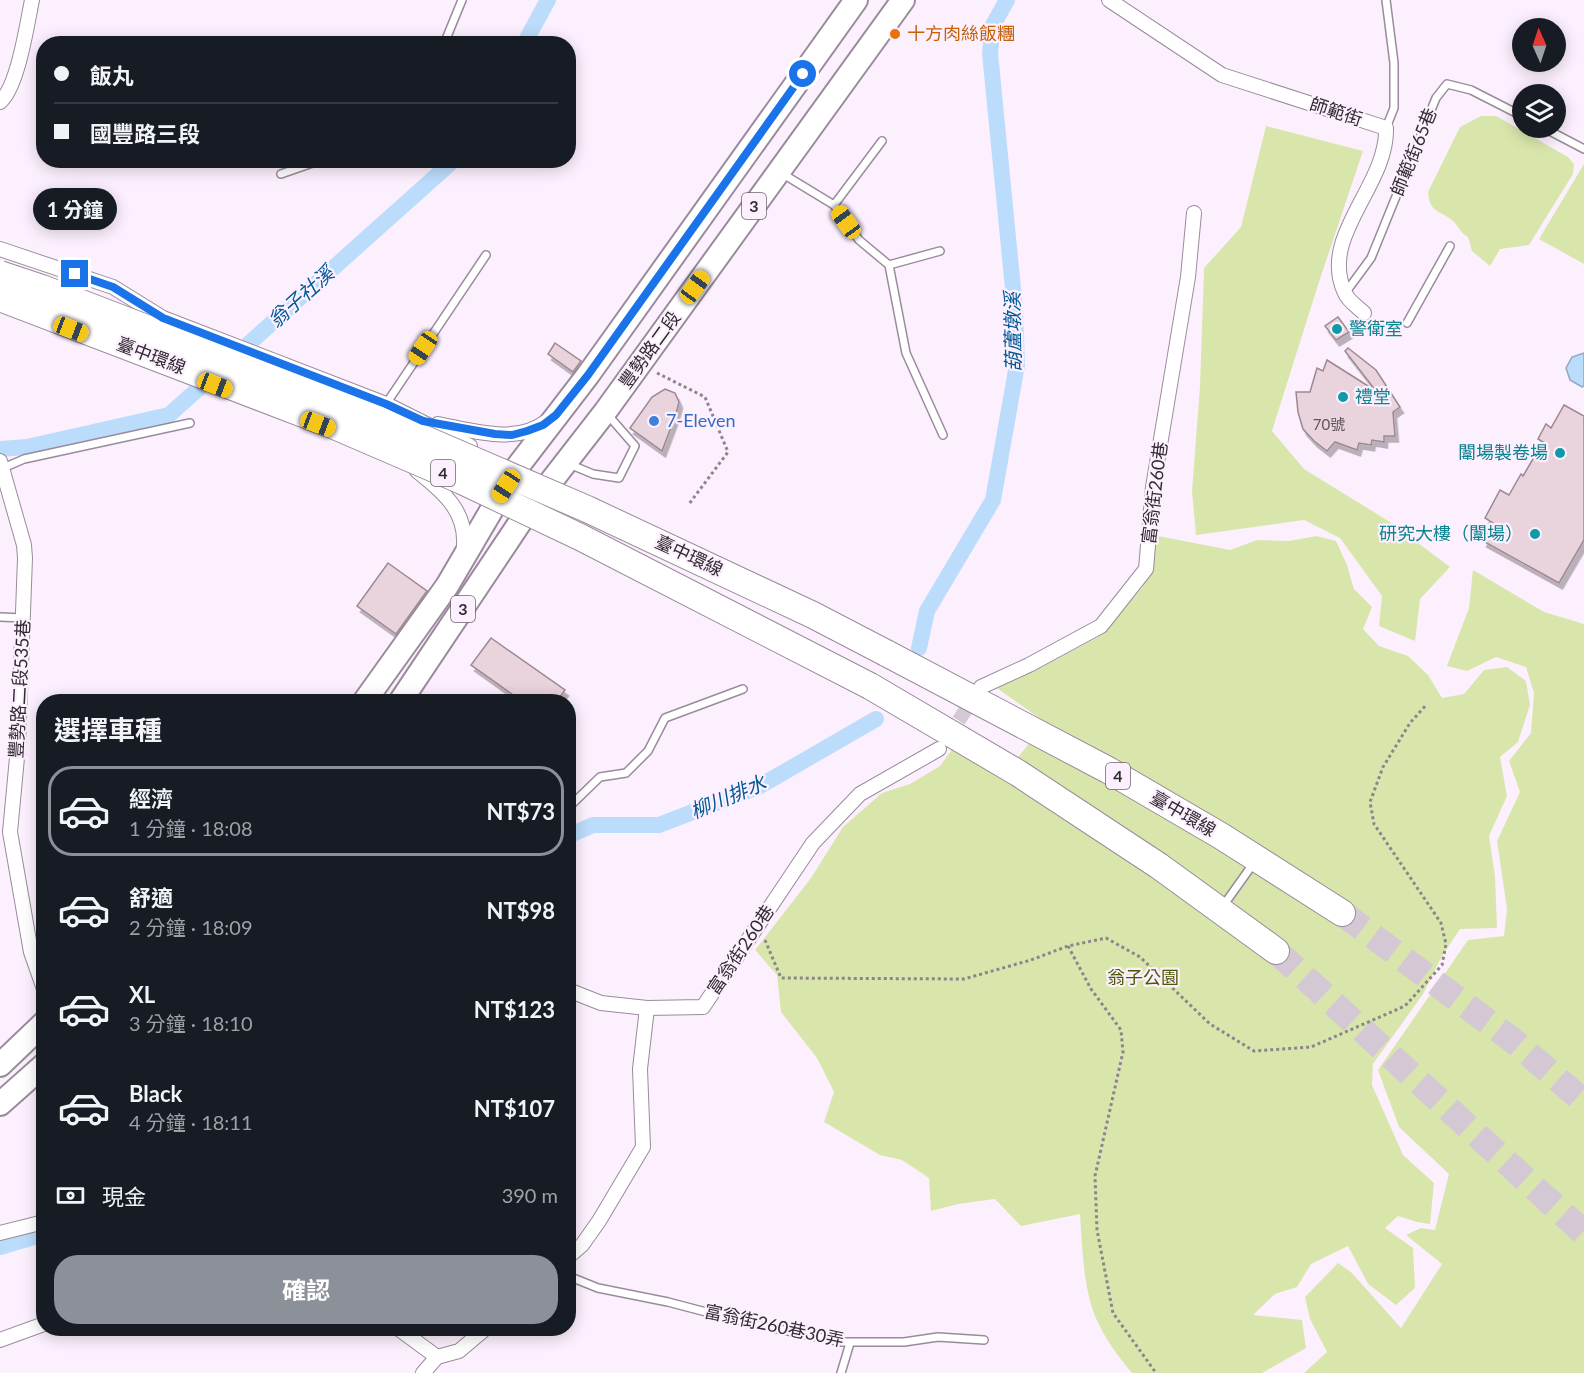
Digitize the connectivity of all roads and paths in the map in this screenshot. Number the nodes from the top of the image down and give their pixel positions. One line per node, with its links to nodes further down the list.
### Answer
1 (32, 0): 8 (street)
2 (462, 0): 7 (lane)
3 (856, 0): 32 (main road, 豐勢路二段 / 3)
4 (903, 0): 15 (main road, 豐勢路二段 / 3)
5 (1109, 0): 10 (street, 師範街)
6 (1386, 0): 10 (lane)
7 (447, 36)
8 (0, 102)
9 (1512, 111): 25 (lane, 師範街65巷)
10 (1386, 128): 25 (street, 師範街)
11 (1563, 138): 13 (lane)
12 (882, 141): 17 (lane)
13 (1584, 149)
14 (298, 168): 16 (lane)
15 (778, 171): 17 (lane); 30 (main road, 豐勢路二段 / 3)
16 (281, 174)
17 (834, 205): 23 (lane)
18 (1194, 213): 48 (street, 富翁街260巷)
19 (1450, 246): 29 (lane)
20 (0, 249): 28 (street)
21 (940, 251): 23 (lane)
22 (486, 255): 31 (lane)
23 (888, 265): 36 (lane)
24 (0, 272): 28 (street); 55 (highway, 臺中環線 / 4, bridge)
25 (1345, 294): 27 (street)
26 (0, 300): 37 (street, bridge); 56 (highway, 臺中環線 / 4, bridge)
27 (1364, 313)
28 (163, 318): 31 (street)
29 (1407, 323)
30 (640, 364): 33 (main road, 豐勢路二段 / 3); 43 (path)
31 (386, 404): 34 (street)
32 (562, 408): 34 (street); 40 (main road, 豐勢路二段 / 3)
33 (605, 412): 38 (main road, 豐勢路二段 / 3); 38 (lane)
34 (423, 421): 40 (street)
35 (190, 423): 39 (lane)
36 (943, 435)
37 (399, 456): 42 (street); 45 (street)
38 (567, 463): 41 (main road, 豐勢路二段 / 3)
39 (1, 466): 47 (street, 豐勢路二段535巷)
40 (516, 470): 41 (street); 42 (main road, 豐勢路二段 / 3)
41 (551, 483): 44 (main road, 豐勢路二段 / 3)
42 (495, 501): 44 (street); 45 (main road, 豐勢路二段 / 3)
43 (689, 504)
44 (525, 515): 51 (main road, 豐勢路二段 / 3)
45 (459, 564): 50 (main road, 豐勢路二段 / 3)
46 (0, 617): 47 (lane)
47 (23, 618): 61 (street, 豐勢路二段535巷)
48 (981, 687)
49 (742, 690): 54 (lane)
50 (370, 694)
51 (405, 694)
52 (1426, 705): 59 (path)
53 (939, 749): 58 (street, 富翁街260巷)
54 (576, 800)
55 (1257, 859): 56 (lane); 57 (highway, 臺中環線 / 4)
56 (1220, 910): 60 (highway, 臺中環線 / 4)
57 (1342, 913)
58 (758, 925): 59 (path); 63 (street, 富翁街260巷)
59 (1068, 946): 81 (path)
60 (1276, 951)
61 (36, 966)
62 (576, 993): 63 (street)
63 (647, 1008): 70 (street)
64 (36, 1031): 65 (main road)
65 (0, 1065)
66 (36, 1072): 67 (main road)
67 (0, 1104)
68 (36, 1224): 69 (street)
69 (0, 1233)
70 (576, 1250)
71 (576, 1279): 77 (lane, 富翁街260巷30弄)
72 (36, 1327): 75 (street)
73 (408, 1336): 78 (street)
74 (477, 1336): 78 (street)
75 (0, 1340)
76 (984, 1340): 77 (lane, 富翁街260巷30弄)
77 (850, 1342): 80 (lane)
78 (436, 1357): 79 (street)
79 (423, 1373)
80 (841, 1373)
81 (1156, 1373)

